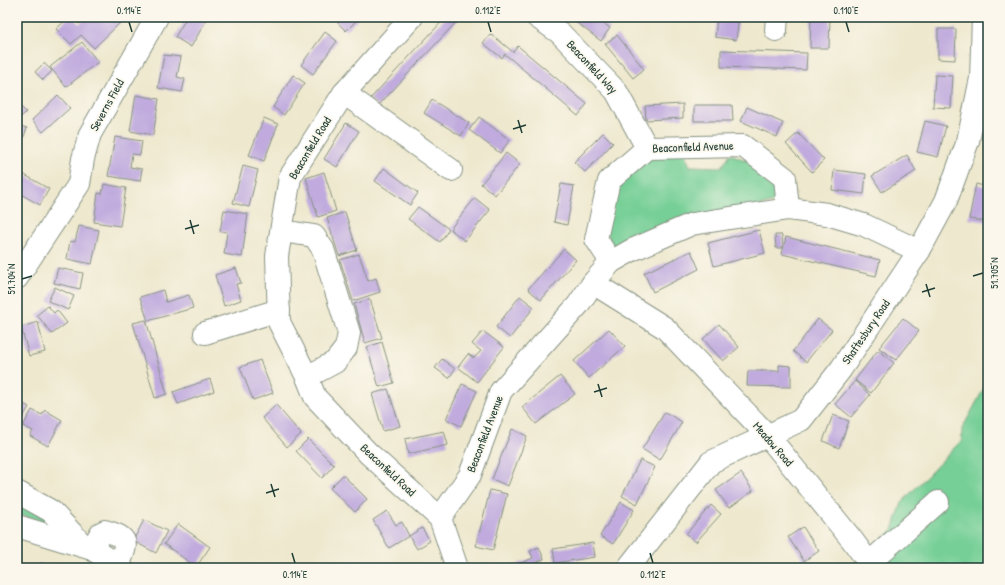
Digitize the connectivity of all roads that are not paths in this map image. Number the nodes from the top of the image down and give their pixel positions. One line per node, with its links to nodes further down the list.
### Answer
1 (157, 17): 12 (street, Severns Field)
2 (412, 17): 5 (street, Beaconfield Road)
3 (537, 17): 6 (street, Beaconfield Way)
4 (983, 17): 10 (street, Shaftesbury Road)
5 (344, 93): 7 (street); 9 (street, Beaconfield Road)
6 (647, 148): 8 (street, Beaconfield Avenue); 11 (street, Beaconfield Avenue)
7 (451, 170)
8 (788, 209): 10 (street, Beaconfield Avenue); 11 (street, Beaconfield Avenue)
9 (282, 231): 14 (street, Beaconfield Road); 16 (street)
10 (919, 251): 17 (street, Shaftesbury Road)
11 (612, 262): 13 (street, Beaconfield Avenue)
12 (17, 278)
13 (593, 282): 17 (street, Meadow Road); 20 (street, Beaconfield Avenue)
14 (279, 310): 15 (street); 16 (street, Beaconfield Road)
15 (205, 333)
16 (307, 377): 20 (street, Beaconfield Road)
17 (768, 436): 19 (street, Meadow Road); 25 (street, Shaftesbury Road)
18 (17, 492): 22 (street)
19 (938, 502)
20 (440, 518): 24 (street, Beaconfield Road)
21 (17, 526): 22 (street)
22 (88, 548): 23 (street)
23 (120, 567)
24 (457, 568)
25 (628, 568)

